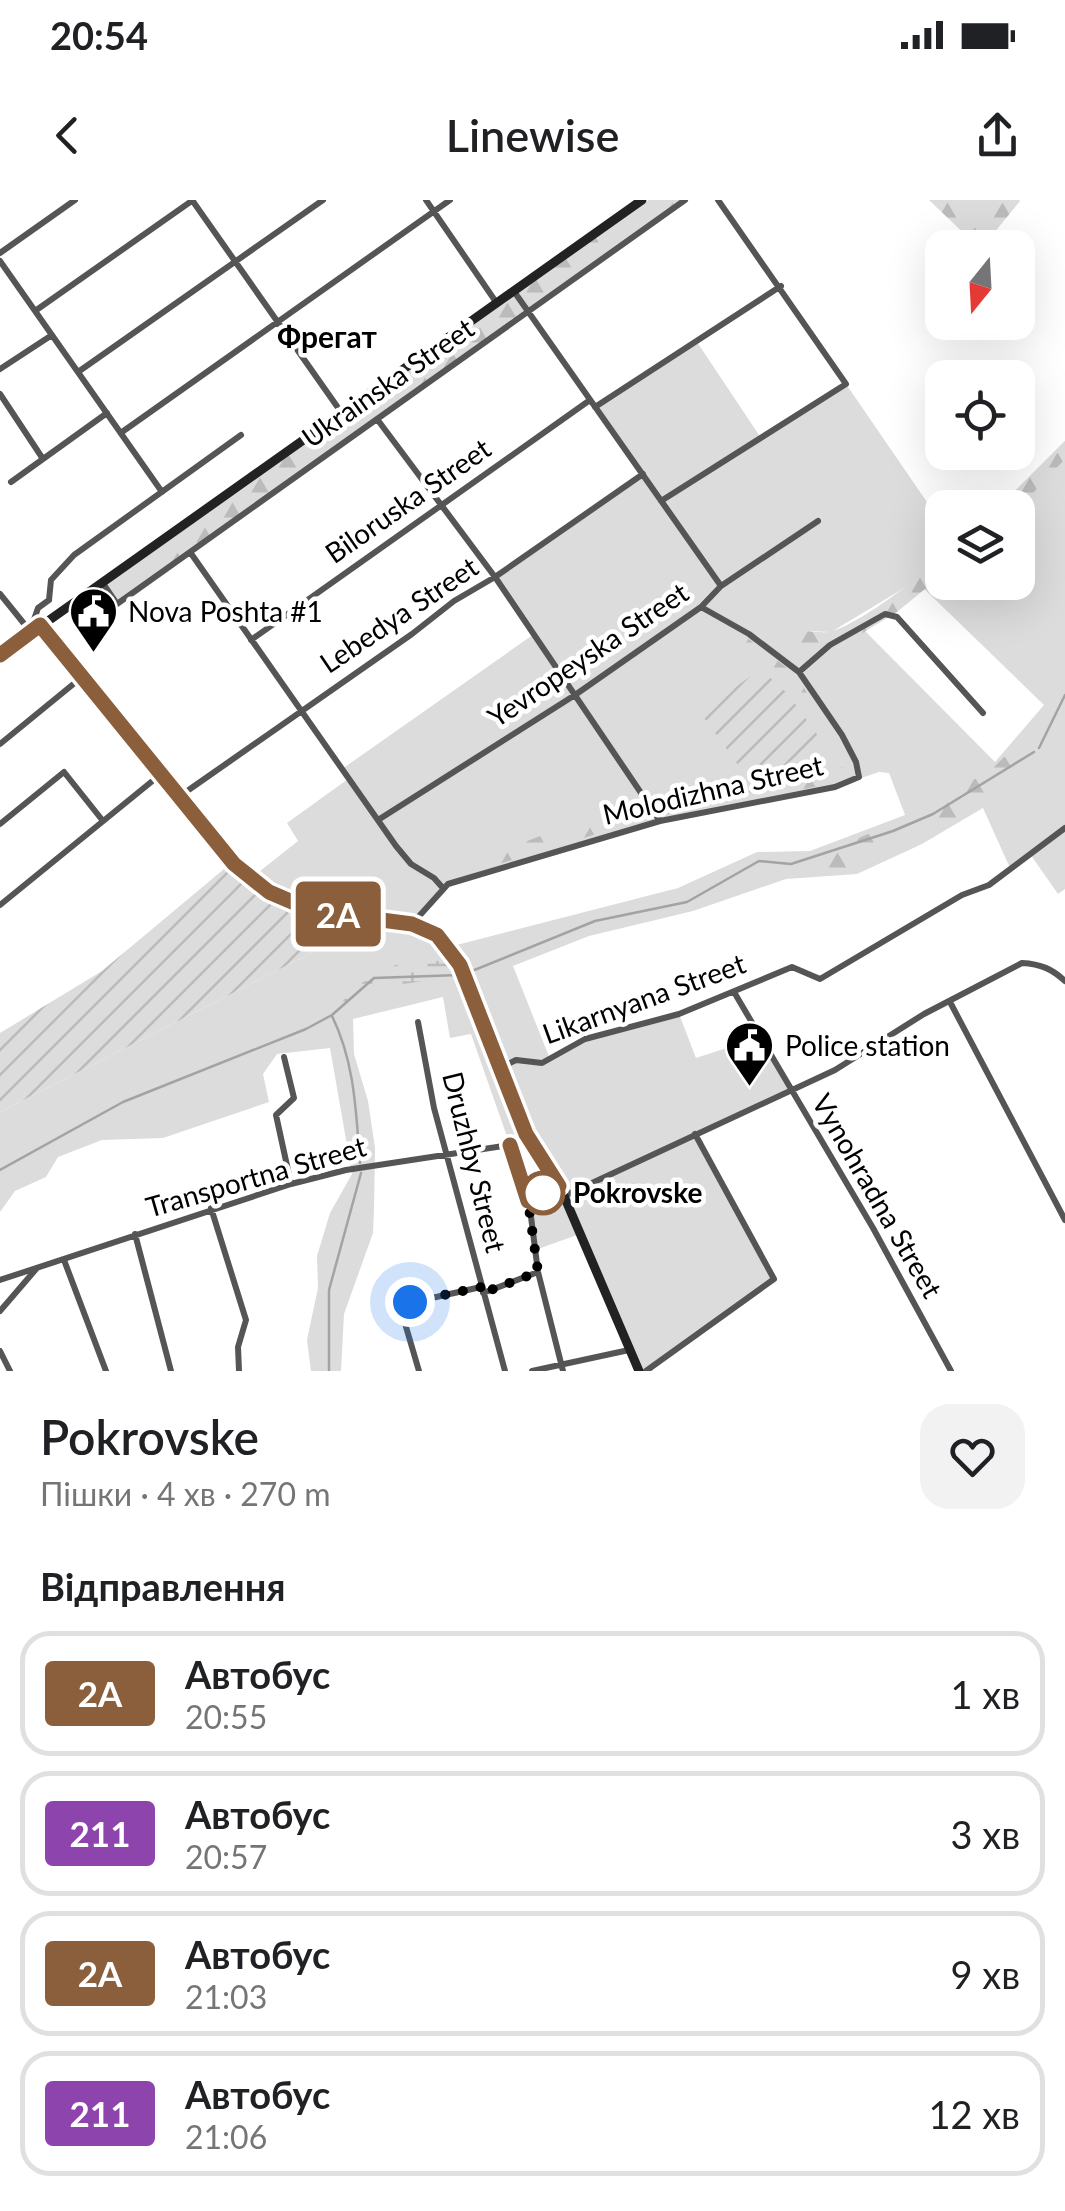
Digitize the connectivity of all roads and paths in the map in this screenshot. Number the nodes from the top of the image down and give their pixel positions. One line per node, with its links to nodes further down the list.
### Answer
1 (74, 200): 10 (street)
2 (193, 200): 12 (street); 16 (street)
3 (323, 200): 12 (street)
4 (426, 200): 9 (street)
5 (450, 200): 9 (street)
6 (642, 200): 14 (street)
7 (685, 200): 17 (street, Ukrainska Street)
8 (718, 200): 13 (street)
9 (434, 212): 15 (street); 18 (street)
10 (0, 253)
11 (0, 261): 16 (street)
12 (235, 262): 18 (street); 21 (street)
13 (781, 286): 23 (street, Biloruska Street); 33 (street)
14 (514, 290): 15 (street); 17 (street)
15 (496, 302): 24 (street)
16 (35, 311): 19 (street)
17 (528, 311): 23 (street); 26 (street, Ukrainska Street)
18 (278, 322): 24 (street); 27 (street)
19 (52, 335): 20 (street); 21 (street)
20 (0, 368)
21 (78, 372): 25 (street)
22 (0, 394): 29 (street)
23 (593, 403): 30 (street); 34 (street, Biloruska Street)
24 (341, 412): 38 (street)
25 (107, 413): 29 (street); 32 (street)
26 (377, 419): 34 (street); 36 (street, Ukrainska Street)
27 (122, 432)
28 (241, 436): 32 (street)
29 (42, 459): 31 (street)
30 (643, 474): 33 (street); 37 (street, Lebedya Street)
31 (10, 482)
32 (162, 492): 41 (street)
33 (661, 501): 39 (street)
34 (441, 505): 37 (street); 45 (street, Biloruska Street)
35 (818, 521): 39 (street, Yevropeyska Street)
36 (190, 552): 38 (street, Ukrainska Street); 45 (street)
37 (495, 577): 49 (street); 50 (street, Lebedya Street)
38 (102, 582): 43 (street)
39 (720, 586): 42 (street, Yevropeyska Street)
40 (0, 594): 44 (street)
41 (49, 600): 43 (street); 44 (street)
42 (701, 608): 47 (street); 49 (street, Yevropeyska Street)
43 (58, 614): 44 (street)
44 (35, 628): 46 (street); 48 (street)
45 (251, 640): 50 (street)
46 (0, 655)
47 (799, 672): 51 (street); 56 (street, Molodizhna Street)
48 (82, 677): 52 (street); 53 (street)
49 (576, 694): 55 (street, Yevropeyska Street); 56 (street)
50 (300, 710): 54 (street, Lebedya Street); 55 (street)
51 (983, 713)
52 (0, 744)
53 (161, 774): 54 (street); 57 (street)
54 (181, 795): 62 (street)
55 (378, 820): 60 (street)
56 (660, 820): 60 (street, Molodizhna Street)
57 (103, 821): 58 (street); 61 (street)
58 (0, 824)
59 (1065, 828): 64 (street, Likarnyana Street)
60 (442, 888): 62 (street)
61 (0, 904)
62 (412, 924): 68 (street)
63 (1065, 982): 65 (street)
64 (734, 992): 68 (street, Likarnyana Street); 69 (street, Vynohradna Street)
65 (950, 1002): 69 (street); 79 (street)
66 (418, 1022): 73 (street, Druzhby Street)
67 (284, 1057): 74 (street)
68 (500, 1068): 70 (street)
69 (790, 1089): 71 (street); 98 (street, Vynohradna Street)
70 (526, 1134): 72 (street, Transportna Street); 75 (street)
71 (695, 1134): 76 (street); 97 (street)
72 (510, 1145): 73 (street, Transportna Street); 77 (street)
73 (447, 1154): 74 (street, Transportna Street); 85 (street, Druzhby Street)
74 (291, 1184): 78 (street, Transportna Street)
75 (559, 1186): 76 (street); 77 (street)
76 (564, 1196): 87 (street)
77 (528, 1201): 83 (street)
78 (211, 1208): 80 (street, Transportna Street); 93 (street)
79 (1065, 1220)
80 (135, 1234): 81 (street, Transportna Street); 92 (street)
81 (64, 1260): 82 (street, Transportna Street); 91 (street)
82 (38, 1267): 84 (street, Transportna Street); 86 (street)
83 (538, 1272): 85 (street); 89 (street)
84 (0, 1280)
85 (482, 1290): 94 (street); 95 (street, Druzhby Street)
86 (0, 1311)
87 (629, 1350): 89 (street); 97 (street)
88 (0, 1351): 90 (street)
89 (562, 1368): 96 (street)
90 (10, 1371)
91 (106, 1371)
92 (171, 1371)
93 (240, 1371)
94 (420, 1371)
95 (504, 1371)
96 (532, 1371)
97 (642, 1371)
98 (951, 1371)

